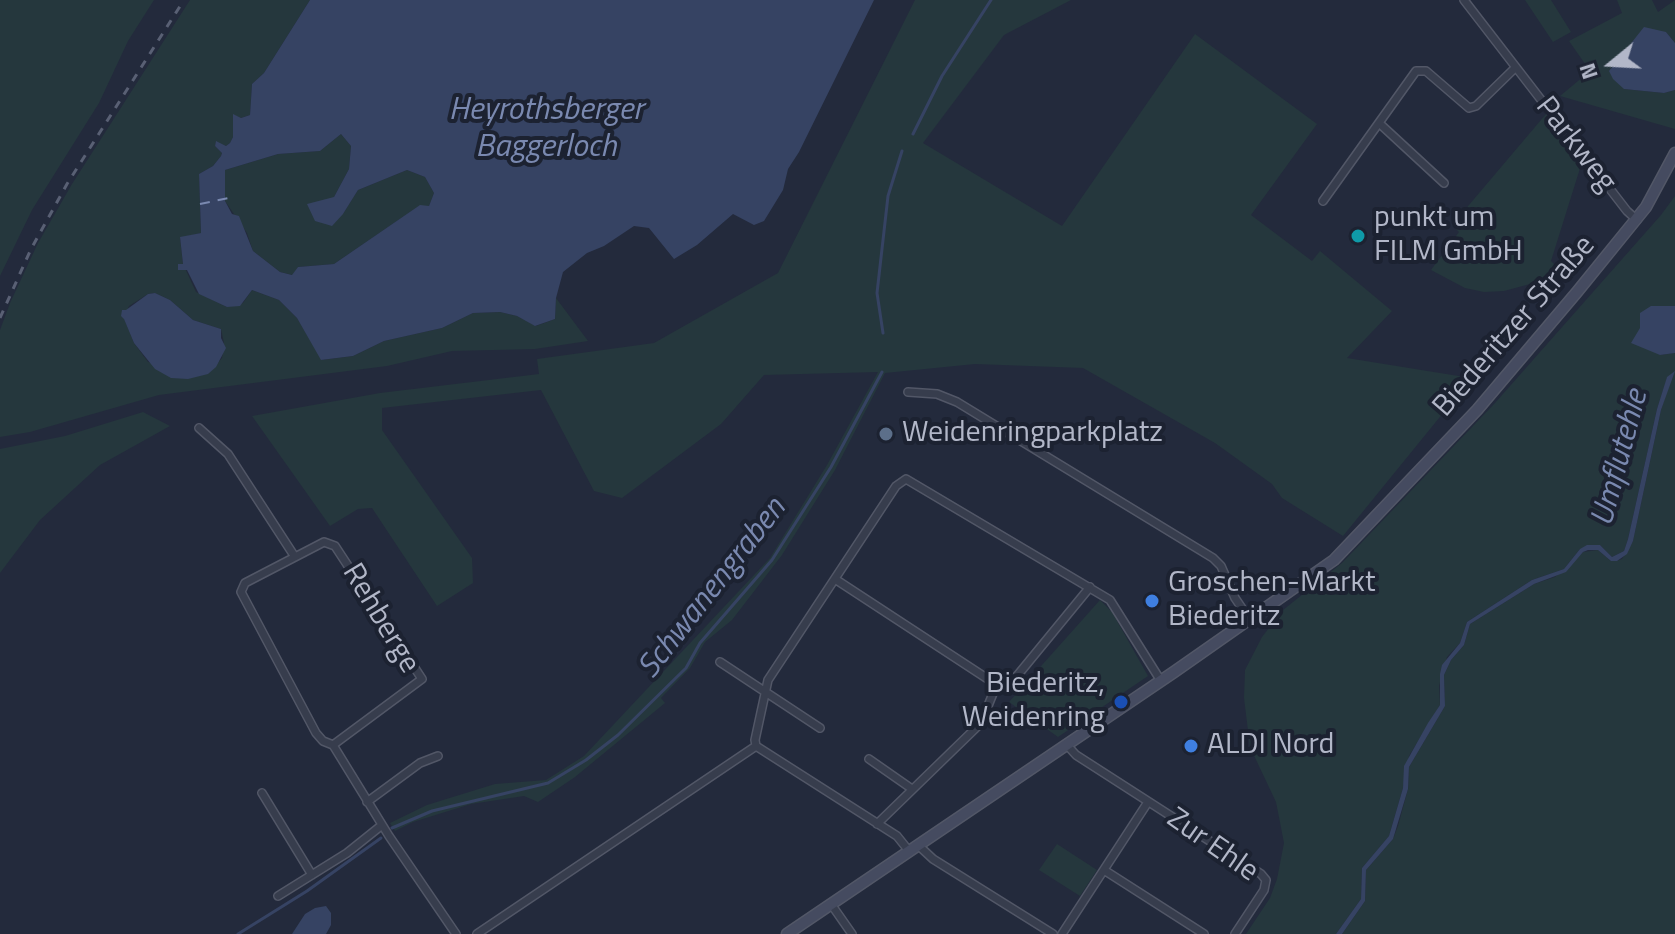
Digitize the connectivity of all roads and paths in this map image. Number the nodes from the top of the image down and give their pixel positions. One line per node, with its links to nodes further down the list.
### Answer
1 (1464, 0): 2 (street, Parkweg)
2 (1515, 68): 3 (street, Parkweg); 7 (street, Parkweg)
3 (1379, 123): 5 (street); 6 (street, Parkweg)
4 (1675, 153): 7 (street, Biederitzer Straße)
5 (1444, 183)
6 (1323, 201)
7 (1637, 220): 13 (street, Biederitzer Straße)
8 (908, 392): 13 (street)
9 (199, 428): 10 (street, Rehberge)
10 (295, 557): 20 (street, Rehberge); 20 (street, Rehberge)
11 (835, 579): 12 (street); 16 (street); 17 (street)
12 (1090, 587): 15 (street); 16 (street)
13 (1250, 620): 15 (street, Biederitzer Straße)
14 (720, 662): 17 (street)
15 (1161, 681): 19 (street, Biederitzer Straße)
16 (996, 686): 24 (street)
17 (765, 692): 18 (street); 21 (street)
18 (820, 728)
19 (1066, 744): 27 (street, Zur Ehle); 30 (street, Biederitzer Straße)
20 (333, 745): 26 (street, Rehberge)
21 (756, 746): 28 (street); 36 (street)
22 (438, 756): 26 (street)
23 (869, 759): 24 (street)
24 (912, 789): 28 (street)
25 (262, 793): 32 (street)
26 (367, 802): 29 (street, Rehberge)
27 (1148, 802): 31 (street, Zur Ehle); 42 (street, Zur Ehle)
28 (877, 824): 30 (street)
29 (382, 825): 32 (street); 35 (street, Rehberge)
30 (914, 848): 34 (street, Biederitzer Straße); 39 (street)
31 (1104, 870): 40 (street, Zur Ehle); 41 (street)
32 (312, 875): 33 (street)
33 (278, 896)
34 (831, 904): 37 (street, Biederitzer Straße); 38 (street)
35 (456, 934)
36 (477, 934)
37 (787, 934)
38 (852, 934)
39 (1053, 934)
40 (1062, 934)
41 (1204, 934)
42 (1235, 934)

